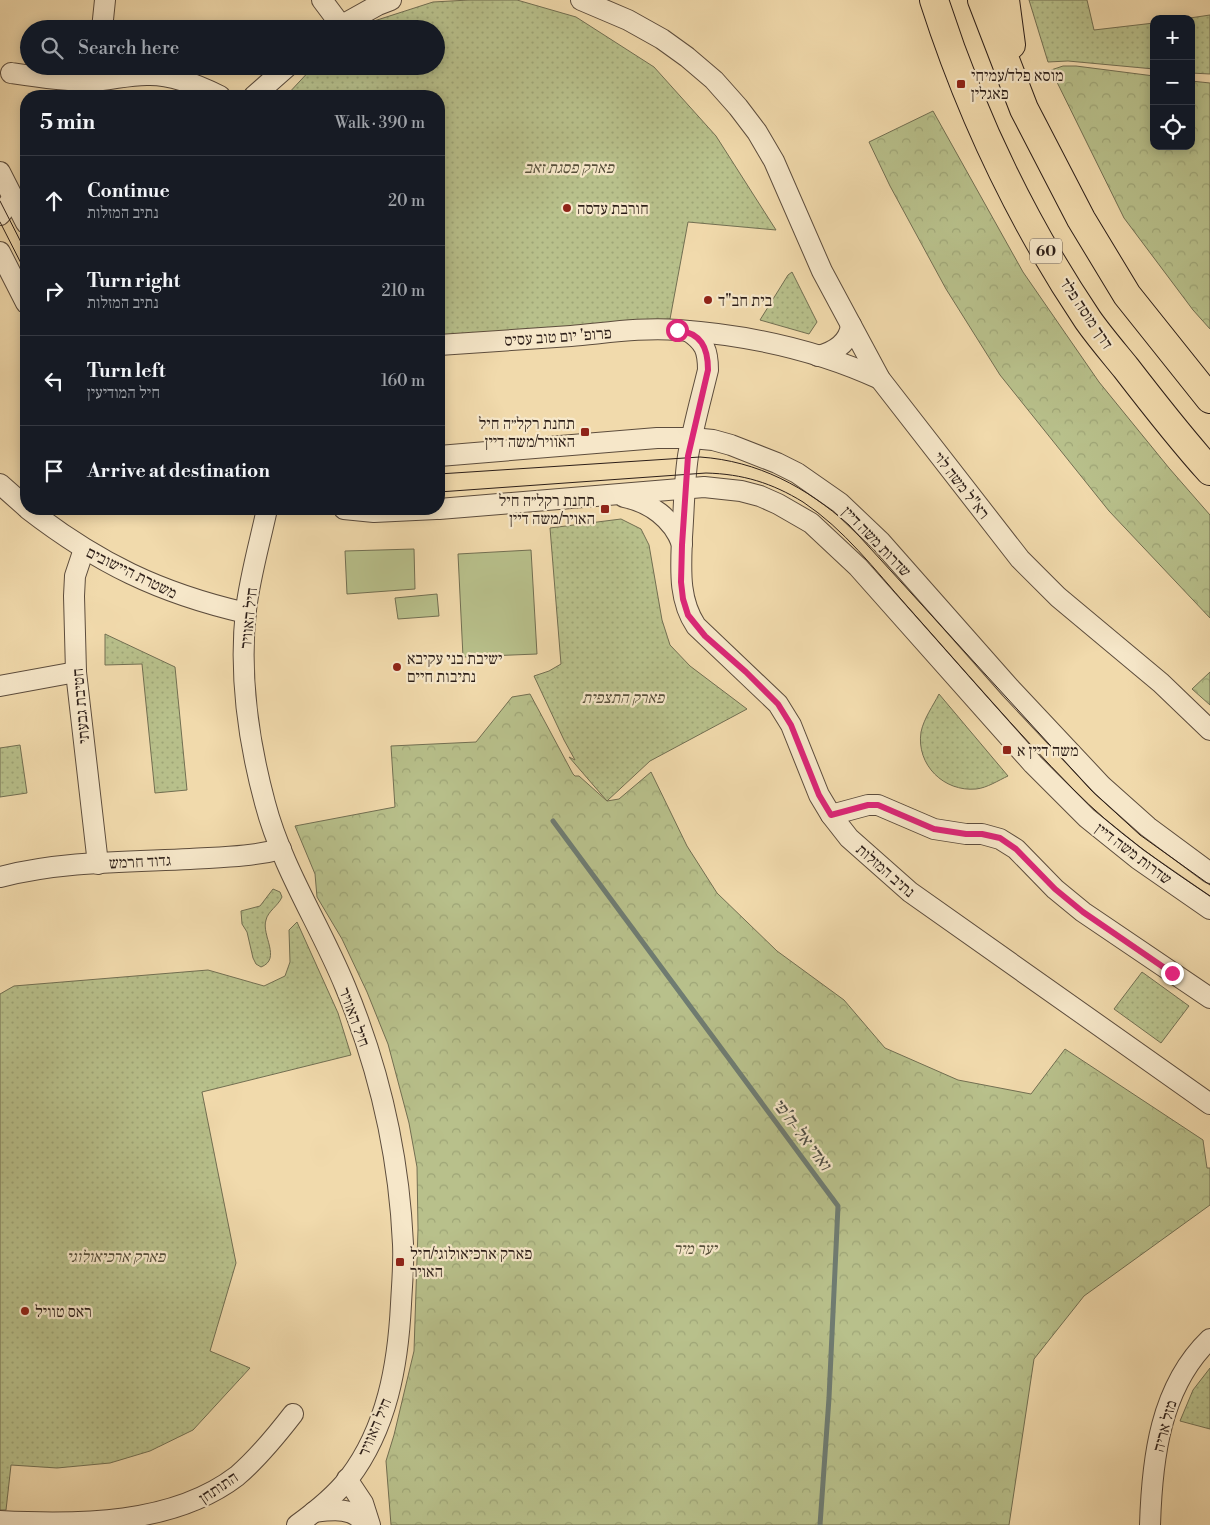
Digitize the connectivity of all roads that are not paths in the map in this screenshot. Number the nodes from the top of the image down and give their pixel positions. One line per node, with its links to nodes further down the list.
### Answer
1 (105, 0): 8 (street)
2 (322, 0): 9 (street)
3 (392, 0): 10 (street)
4 (581, 0): 26 (street, רא"ל משה לוי)
5 (982, 0): 19 (highway)
6 (1005, 0): 19 (highway)
7 (934, 8): 36 (highway, דרך מוסה פלד / 60)
8 (103, 20)
9 (334, 20)
10 (351, 20)
11 (11, 73): 12 (street)
12 (20, 74)
13 (26, 75): 14 (street)
14 (97, 75)
15 (156, 75): 17 (street)
16 (278, 75): 18 (street)
17 (206, 90)
18 (261, 90)
19 (1021, 103): 33 (highway)
20 (0, 172): 21 (street)
21 (7, 198): 22 (street); 23 (street)
22 (0, 215)
23 (20, 215)
24 (0, 252): 25 (street)
25 (20, 291)
26 (850, 325): 30 (street); 32 (street, רא"ל משה לוי)
27 (682, 330): 28 (street, פרופ' יום טוב עסיס); 29 (street, פרופ' יום טוב עסיס); 31 (street, נתיב המזלות)
28 (743, 338): 30 (street, פרופ' יום טוב עסיס); 31 (street, נתיב המזלות)
29 (445, 345)
30 (818, 356): 32 (street, פרופ' יום טוב עסיס)
31 (708, 370): 34 (street, נתיב המזלות)
32 (880, 379): 49 (street, רא"ל משה לוי)
33 (1210, 399)
34 (692, 438): 35 (street, שדרות משה דיין); 38 (street, נתיב המזלות); 53 (street, שדרות משה דיין)
35 (445, 456)
36 (1210, 471)
37 (0, 484): 40 (street, משטרת היישובים)
38 (685, 488): 39 (street, שדרות משה דיין); 44 (street, נתיב המזלות); 55 (street, שדרות משה דיין)
39 (612, 495): 41 (street, שדרות משה דיין); 44 (street)
40 (20, 502)
41 (445, 508)
42 (37, 515): 45 (street, משטרת היישובים)
43 (266, 515): 46 (street, חיל האוויר)
44 (682, 545): 50 (street, נתיב המזלות)
45 (84, 549): 46 (street, משטרת היישובים); 47 (street, חטיבת גבעתי)
46 (246, 612): 51 (street, חיל האוויר)
47 (76, 672): 48 (street); 52 (street, חטיבת גבעתי)
48 (0, 686)
49 (1210, 730)
50 (831, 815): 56 (street); 57 (street, נתיב המזלות)
51 (281, 849): 52 (street, גדוד חרמש); 60 (street, חיל האוויר)
52 (98, 864): 54 (street, גדוד חרמש)
53 (1210, 872)
54 (0, 877)
55 (1210, 909)
56 (1210, 998)
57 (1210, 1104)
58 (1210, 1339): 66 (street, מזל אריה)
59 (293, 1414): 62 (street, התותחן)
60 (347, 1480): 61 (street, חיל האוויר); 65 (street)
61 (314, 1512): 63 (street, חיל האוויר); 64 (street)
62 (0, 1521)
63 (297, 1525)
64 (364, 1525)
65 (370, 1525)
66 (1150, 1525)

